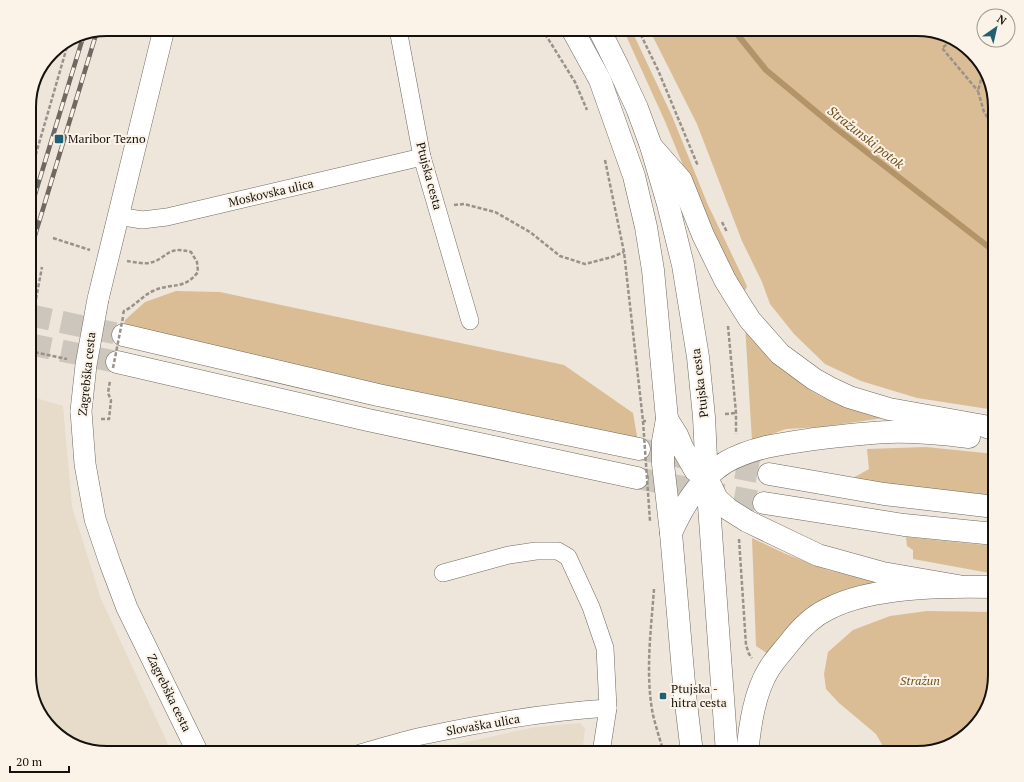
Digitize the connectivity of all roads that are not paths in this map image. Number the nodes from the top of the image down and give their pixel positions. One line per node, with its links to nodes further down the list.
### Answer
1 (162, 36): 7 (street, Zagrebška cesta)
2 (399, 36): 6 (street, Ptujska cesta)
3 (576, 36): 11 (main road)
4 (603, 36): 5 (main road, Ptujska cesta)
5 (651, 146): 12 (main road); 17 (main road, Ptujska cesta)
6 (422, 157): 7 (street, Moskovska ulica); 8 (street, Ptujska cesta)
7 (118, 216): 26 (street, Zagrebška cesta, bridge)
8 (470, 321)
9 (123, 326): 14 (main road)
10 (115, 365): 16 (main road)
11 (667, 419): 17 (main road); 20 (main road)
12 (988, 427)
13 (988, 439): 17 (main road)
14 (639, 449)
15 (769, 474): 19 (main road)
16 (637, 478)
17 (707, 478): 20 (main road); 23 (main road); 30 (main road, Ptujska cesta)
18 (764, 503): 21 (main road)
19 (988, 506)
20 (661, 531): 29 (main road)
21 (988, 533)
22 (443, 573): 25 (street)
23 (958, 586): 24 (main road); 31 (main road)
24 (988, 587)
25 (608, 708): 27 (street, Slovaška ulica); 28 (street)
26 (195, 746)
27 (386, 746)
28 (602, 746)
29 (691, 746)
30 (726, 746)
31 (748, 746)

